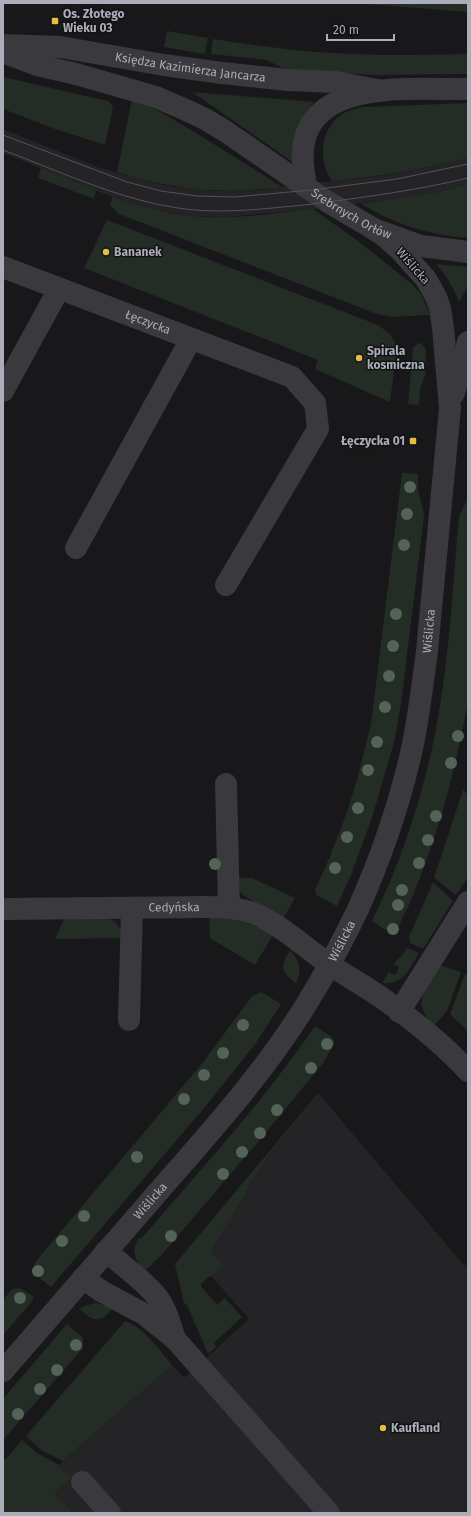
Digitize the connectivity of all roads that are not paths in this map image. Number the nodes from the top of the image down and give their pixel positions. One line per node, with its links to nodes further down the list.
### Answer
1 (3, 45): 4 (street, Księdza Kazimierza Jancarza)
2 (3, 52): 5 (street)
3 (468, 89): 4 (street)
4 (377, 90): 5 (street)
5 (306, 186): 6 (street, Srebrnych Orłów)
6 (374, 229): 7 (street, Srebrnych Orłów); 13 (street, Wiślicka)
7 (468, 252)
8 (3, 267): 9 (street, Łęczycka)
9 (59, 289): 10 (street, Łęczycka); 12 (street)
10 (191, 339): 14 (street); 15 (street, Łęczycka)
11 (468, 342): 13 (street, Wiślicka)
12 (3, 390)
13 (450, 408): 21 (street, Wiślicka)
14 (76, 548)
15 (226, 585)
16 (226, 784): 19 (street)
17 (468, 902): 22 (street)
18 (132, 908): 19 (street, Cedyńska); 20 (street, Cedyńska); 23 (street)
19 (229, 908): 21 (street, Cedyńska)
20 (3, 909)
21 (329, 964): 22 (street, Cedyńska); 25 (street, Wiślicka)
22 (399, 1012): 24 (street, Cedyńska)
23 (129, 1020)
24 (468, 1071)
25 (106, 1251): 26 (street, Wiślicka); 27 (street)
26 (83, 1278): 27 (street); 28 (street, Wiślicka)
27 (175, 1339): 31 (street)
28 (3, 1371)
29 (82, 1482): 30 (street)
30 (110, 1513)
31 (329, 1513)

